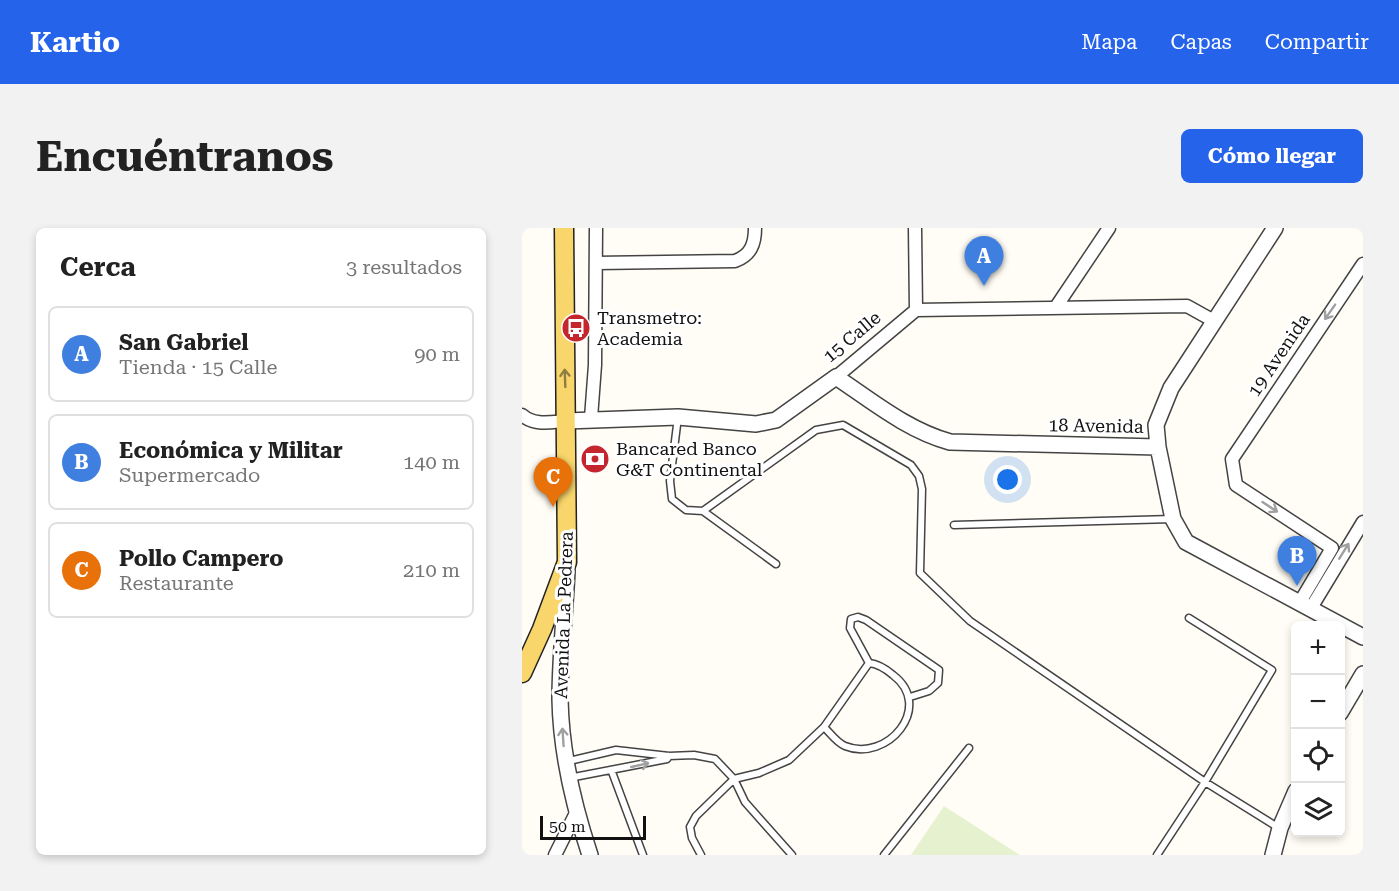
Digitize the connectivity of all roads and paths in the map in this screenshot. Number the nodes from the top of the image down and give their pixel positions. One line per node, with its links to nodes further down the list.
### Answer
1 (564, 228): 16 (main road, Avenida La Pedrera, one-way to 1)
2 (596, 228): 7 (street)
3 (915, 228): 10 (street)
4 (1109, 228): 9 (street)
5 (1275, 228): 11 (street, 18 Avenida)
6 (755, 234): 7 (street)
7 (596, 263): 15 (street)
8 (1363, 264): 24 (street, 19 Avenida, one-way to 24)
9 (1056, 307): 10 (street); 11 (street)
10 (916, 310): 12 (street, 15 Calle)
11 (1215, 321): 17 (street, 18 Avenida)
12 (836, 376): 14 (street, 15 Calle); 17 (street, 18 Avenida)
13 (522, 415): 16 (street, 15 Calle)
14 (678, 417): 15 (street, 15 Calle); 18 (lane)
15 (591, 418): 16 (street, 15 Calle)
16 (566, 421): 22 (main road, Avenida La Pedrera)
17 (1158, 447): 19 (street)
18 (702, 511): 23 (lane); 39 (lane)
19 (1173, 519): 21 (lane); 24 (street)
20 (1363, 522): 24 (street, one-way to 20)
21 (954, 525)
22 (567, 562): 28 (main road); 35 (street, Avenida La Pedrera, one-way to 22)
23 (776, 564)
24 (1306, 605): 26 (street)
25 (1189, 618): 39 (lane)
26 (1363, 637)
27 (869, 663): 30 (lane); 30 (lane); 32 (lane)
28 (522, 673)
29 (1363, 674): 31 (street)
30 (910, 697): 32 (lane)
31 (1345, 706)
32 (824, 727): 38 (lane)
33 (969, 748): 48 (lane)
34 (669, 756): 35 (lane); 36 (lane, one-way to 34); 38 (lane)
35 (565, 762): 37 (street, Avenida La Pedrera)
36 (612, 772): 37 (lane); 45 (lane)
37 (568, 778): 41 (street, Avenida La Pedrera)
38 (734, 779): 46 (lane); 47 (lane)
39 (1205, 782): 42 (lane); 49 (lane)
40 (1291, 803): 42 (street)
41 (576, 813): 43 (street); 44 (street, Avenida La Pedrera)
42 (1280, 828): 50 (street)
43 (555, 855)
44 (590, 855)
45 (643, 855)
46 (701, 855)
47 (792, 855)
48 (884, 855)
49 (1157, 855)
50 (1273, 855)

